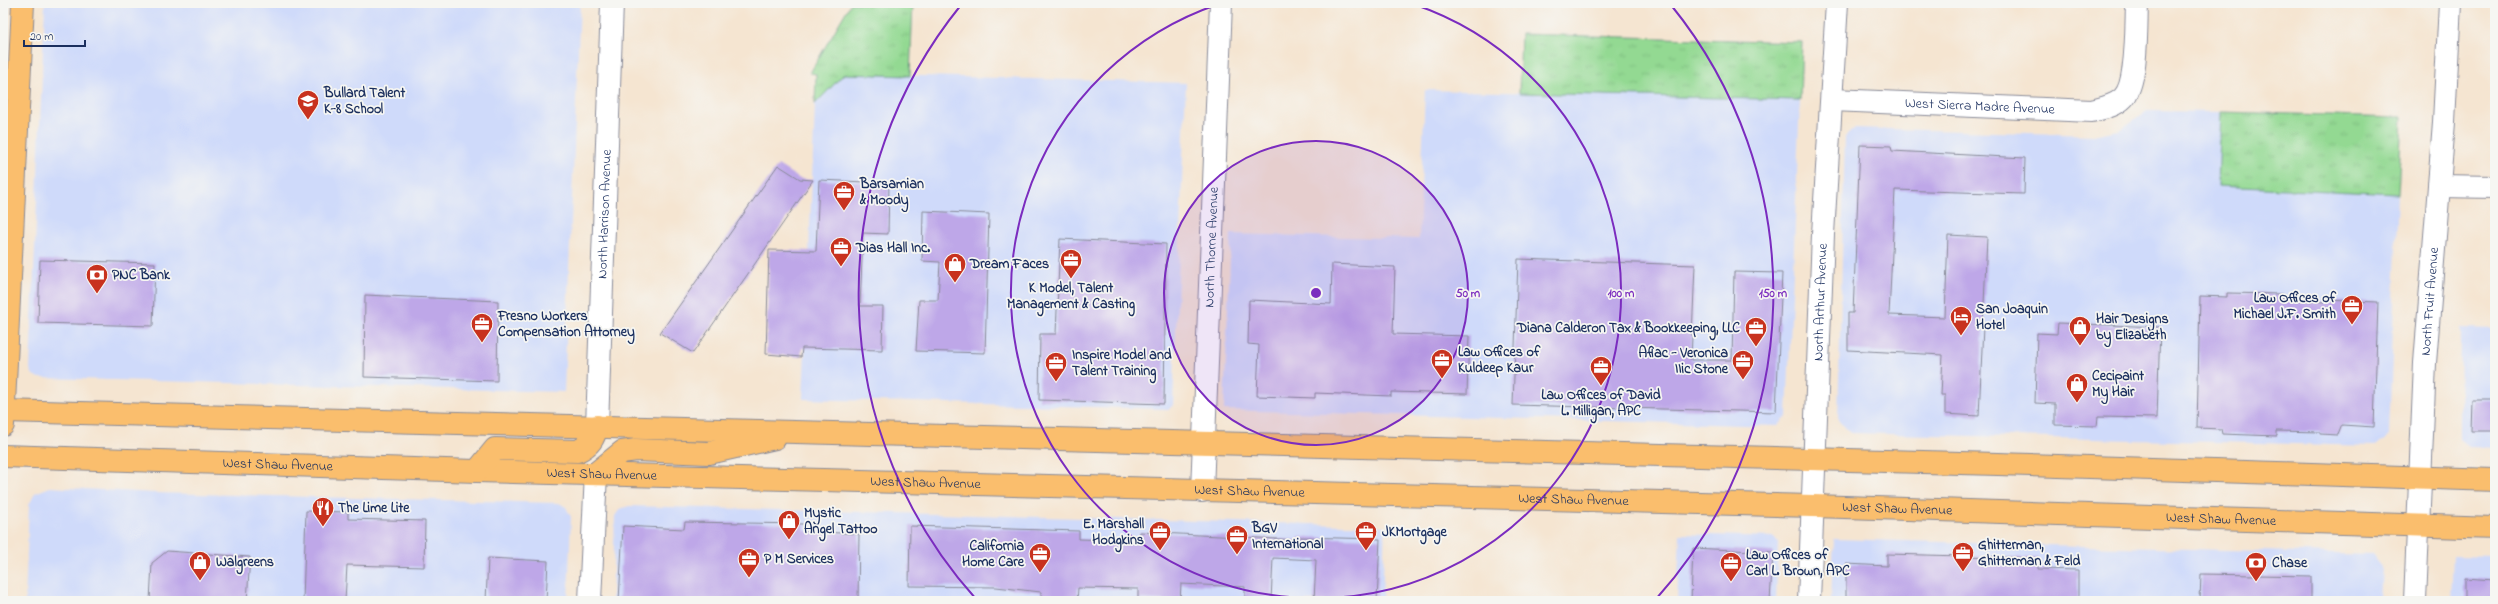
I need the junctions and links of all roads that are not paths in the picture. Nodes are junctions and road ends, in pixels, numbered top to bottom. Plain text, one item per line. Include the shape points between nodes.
1 (22, 3) edge
2 (612, 3) edge
3 (1221, 3) edge
4 (1837, 3) edge
5 (2137, 3) edge
6 (2450, 3) edge
7 (1832, 100) junction
8 (2439, 186) junction
9 (2495, 187) edge
10 (3, 411) edge
11 (3, 424) edge
12 (597, 426) junction
13 (799, 432) junction
14 (1204, 443) junction
15 (3, 456) edge
16 (1816, 460) junction
17 (477, 471) junction
18 (596, 473) junction
19 (2421, 478) junction
20 (2495, 480) edge
21 (1202, 491) junction
22 (1813, 506) junction
23 (2419, 526) junction
24 (2495, 528) edge
25 (590, 601) edge
26 (1809, 601) edge
27 (2415, 601) edge

1 - 10 main road
2 - 12 street, North Harrison Avenue
3 - 14 street, North Thorne Avenue
4 - 7 street, North Arthur Avenue
5 - 7 street, West Sierra Madre Avenue via 2134,66 2124,97 2109,107 2092,110
6 - 8 street, North Fruit Avenue
7 - 16 street, North Arthur Avenue via 1823,234
8 - 9 street
8 - 19 street, North Fruit Avenue via 2425,363
10 - 11 main road
10 - 12 main road
12 - 13 main road
12 - 17 main road via 594,438 578,451 495,449
13 - 14 main road
13 - 18 main road via 709,453 636,450 622,452
14 - 16 main road
14 - 21 street, North Thorne Avenue
15 - 17 main road, West Shaw Avenue
16 - 19 main road
16 - 22 street, North Arthur Avenue
17 - 18 main road, West Shaw Avenue
18 - 21 main road, West Shaw Avenue
18 - 25 street
19 - 20 main road
19 - 23 street, North Fruit Avenue
21 - 22 main road, West Shaw Avenue
22 - 23 main road, West Shaw Avenue
22 - 26 street, North Arthur Avenue
23 - 24 main road, West Shaw Avenue
23 - 27 street, North Fruit Avenue

